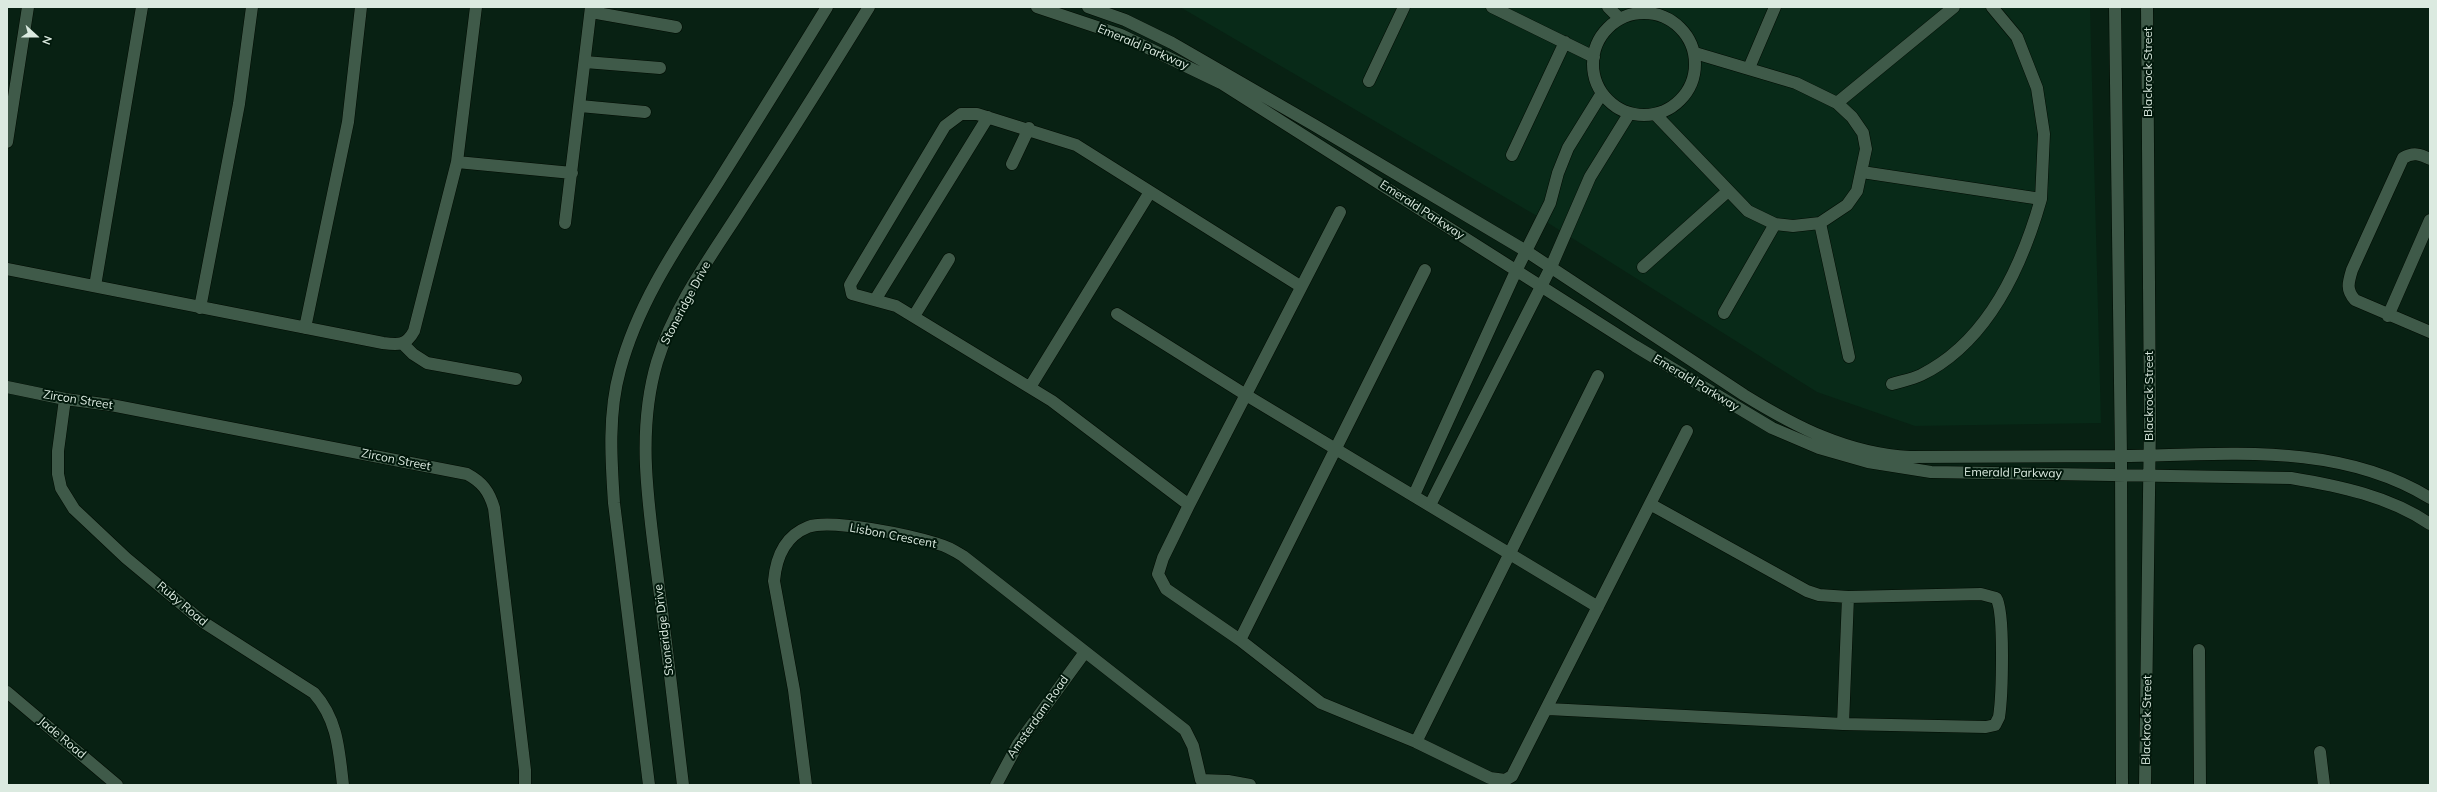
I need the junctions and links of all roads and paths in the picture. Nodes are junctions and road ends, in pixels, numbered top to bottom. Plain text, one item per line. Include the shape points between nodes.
1 (28, 7) edge
2 (142, 7) edge
3 (252, 7) edge
4 (362, 7) edge
5 (476, 7) edge
6 (827, 7) edge
7 (869, 7) edge
8 (1037, 7) edge
9 (1088, 7) edge
10 (1404, 7) edge
11 (1492, 7) edge
12 (1608, 7) edge
13 (1775, 7) edge
14 (1954, 7) edge
15 (1992, 7) edge
16 (2115, 7) edge
17 (2148, 8) edge
18 (591, 10) edge
19 (1620, 20) junction
20 (676, 27) dead end
21 (1566, 42) junction
22 (1694, 53) junction
23 (1594, 57) junction
24 (586, 62) junction
25 (660, 68) dead end
26 (1749, 68) junction
27 (1369, 81) dead end
28 (1602, 93) junction
29 (1837, 103) junction
30 (580, 106) junction
31 (645, 112) dead end
32 (1629, 114) junction
33 (1655, 114) junction
34 (988, 117) junction
35 (1029, 128) junction
36 (7, 142) edge
37 (1512, 155) dead end
38 (2430, 160) edge
39 (457, 162) junction
40 (1012, 164) dead end
41 (1862, 172) junction
42 (572, 173) junction
43 (1728, 191) junction
44 (1150, 192) junction
45 (2041, 199) junction
46 (1340, 212) dead end
47 (2430, 220) edge
48 (565, 223) dead end
49 (1820, 223) junction
50 (1775, 224) junction
51 (1526, 251) junction
52 (949, 259) dead end
53 (1551, 267) junction
54 (1644, 267) dead end
55 (7, 268) edge
56 (1425, 270) dead end
57 (1516, 271) junction
58 (96, 286) junction
59 (1300, 286) junction
60 (1541, 286) junction
61 (875, 300) junction
62 (200, 308) junction
63 (1724, 312) dead end
64 (1117, 314) dead end
65 (914, 316) junction
66 (2388, 316) junction
67 (305, 328) junction
68 (2430, 332) edge
69 (403, 344) junction
70 (1849, 357) dead end
71 (1598, 376) dead end
72 (516, 379) dead end
73 (1892, 384) dead end
74 (7, 387) edge
75 (1030, 387) junction
76 (1246, 395) junction
77 (65, 399) junction
78 (1687, 431) dead end
79 (1335, 448) junction
80 (2149, 455) junction
81 (2121, 456) junction
82 (2149, 475) junction
83 (2122, 476) junction
84 (1414, 495) junction
85 (2430, 498) edge
86 (1650, 504) junction
87 (1189, 505) junction
88 (1430, 505) junction
89 (2430, 524) edge
90 (1511, 553) junction
91 (1848, 597) junction
92 (1598, 607) junction
93 (1240, 640) junction
94 (2198, 650) dead end
95 (1085, 652) junction
96 (7, 692) edge
97 (1548, 709) junction
98 (1843, 724) junction
99 (1416, 742) junction
100 (2320, 752) dead end
101 (1198, 783) edge
102 (117, 785) edge
103 (343, 785) edge
104 (525, 785) edge
105 (649, 785) edge
106 (683, 785) edge
107 (806, 785) edge
108 (996, 785) edge
109 (1250, 785) edge
110 (2122, 785) edge
111 (2145, 785) edge
112 (2200, 785) edge
113 (2324, 785) edge

1 - 36 street
2 - 58 street
3 - 62 street via 239,104
4 - 67 street via 348,122
5 - 39 street
6 - 105 street via 657,280 630,338 619,372 613,413 611,455 614,502
7 - 106 street, Stoneridge Drive via 814,98 697,278 657,362 648,405 645,445 648,515
8 - 57 street, Emerald Parkway via 1121,35 1222,83
9 - 51 street, Emerald Parkway via 1125,20 1172,43
10 - 27 street
11 - 21 street
12 - 19 street
13 - 26 street
14 - 29 street
15 - 45 street via 2016,37 2037,88 2044,134
16 - 81 street, Blackrock Street
17 - 80 street, Blackrock Street
18 - 20 street
18 - 24 street
19 - 22 street via 1631,14 1663,16 1677,24 1688,37
19 - 23 street via 1604,32 1596,46
21 - 23 street
21 - 37 street
22 - 26 street
22 - 33 street via 1695,71 1690,88 1679,102 1664,112
23 - 28 street via 1595,78
24 - 25 street
24 - 30 street
26 - 29 street via 1796,83
28 - 32 street via 1614,106
28 - 51 street via 1568,148 1558,172 1550,203
29 - 41 street via 1852,117 1863,133 1866,149
30 - 31 street
30 - 42 street
32 - 33 street
32 - 53 street via 1590,177
33 - 43 street
34 - 35 street
34 - 61 street
34 - 61 street via 961,114 945,126 850,285 852,294 856,297
35 - 40 street
35 - 44 street via 1084,148
38 - 66 street via 2420,154 2410,154 2403,158 2348,284 2349,293 2355,300
39 - 42 street
39 - 69 street via 414,331
41 - 45 street
41 - 49 street via 1857,191 1847,205
42 - 48 street
43 - 50 street via 1748,211
43 - 54 street
44 - 59 street
44 - 75 street
45 - 73 street via 2014,275 1970,337 1943,362 1920,375
46 - 59 street
47 - 66 street
49 - 50 street via 1793,226
49 - 70 street
50 - 63 street
51 - 53 street, Emerald Parkway
51 - 57 street
52 - 65 street
53 - 60 street
53 - 81 street, Emerald Parkway via 1780,418 1829,440 1888,456
55 - 58 street
56 - 79 street
57 - 60 street, Emerald Parkway
57 - 84 street
58 - 62 street
59 - 76 street
60 - 83 street, Emerald Parkway via 1746,413 1790,437 1819,448 1868,462 1931,472
60 - 88 street
61 - 65 street via 889,302
62 - 67 street
64 - 76 street
65 - 75 street
66 - 68 street
67 - 69 street via 383,343
69 - 72 street via 413,354 431,364
71 - 90 street
74 - 77 street, Zircon Street
75 - 87 street
76 - 79 street
76 - 87 street
77 - 103 street, Ruby Road via 58,451 58,474 61,488 74,509 126,558 203,622 314,694 324,705 335,727
77 - 104 street, Zircon Street via 111,405 466,474 476,479 490,494 494,508
78 - 86 street
79 - 84 street
79 - 93 street
80 - 81 street, Emerald Parkway
80 - 82 street, Blackrock Street
80 - 85 street, Emerald Parkway via 2279,455 2327,460 2374,471
81 - 83 street, Blackrock Street
82 - 83 street, Emerald Parkway
82 - 89 street, Emerald Parkway via 2291,478 2333,485 2399,505
82 - 111 street, Blackrock Street
83 - 110 street, Blackrock Street
84 - 88 street
86 - 91 street via 1807,591 1819,595
86 - 92 street
87 - 93 street via 1159,567 1160,581 1166,588
88 - 90 street
90 - 92 street
90 - 99 street
91 - 98 street
91 - 98 street via 1981,594 1996,598 2000,604 2001,629 2000,708 1995,724 1986,727
92 - 97 street
93 - 99 street via 1321,703
94 - 112 street
95 - 101 street, Lisbon Crescent via 1185,730 1193,746
95 - 107 street, Lisbon Crescent via 950,548 925,540 870,530 821,524 808,527 797,533 779,554 774,581 794,690
95 - 108 street, Amsterdam Road via 1018,744
96 - 102 street, Jade Road
97 - 98 street
97 - 99 street via 1521,764 1512,776 1505,780 1490,778
100 - 113 street
101 - 109 street via 1228,781

